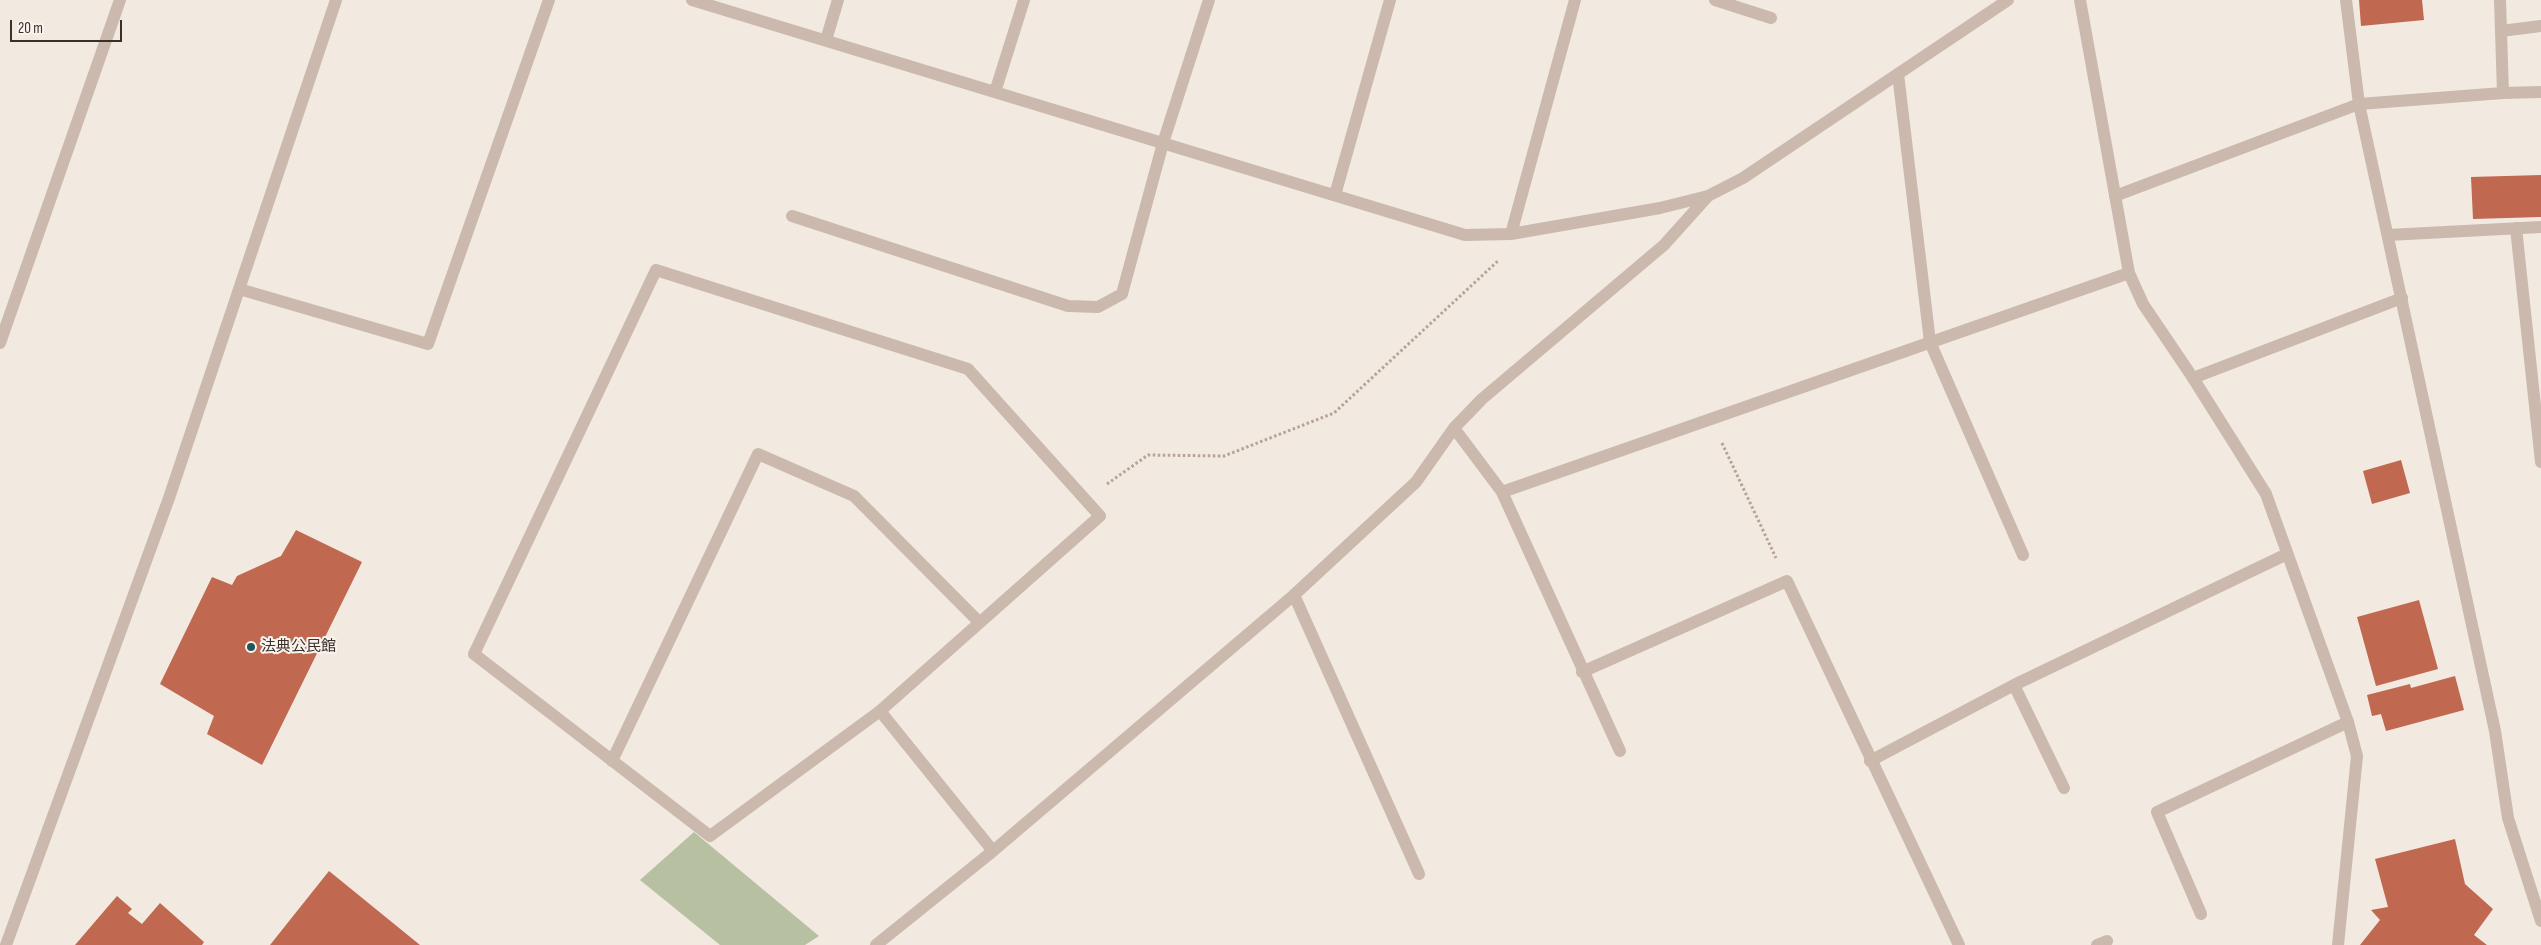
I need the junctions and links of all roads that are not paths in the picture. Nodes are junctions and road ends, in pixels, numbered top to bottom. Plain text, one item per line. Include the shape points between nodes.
1 (120, 0) edge
2 (336, 0) edge
3 (550, 0) edge
4 (692, 0) edge
5 (838, 0) edge
6 (1024, 0) edge
7 (1209, 0) edge
8 (1390, 0) edge
9 (1575, 0) edge
10 (1715, 0) edge
11 (2008, 0) edge
12 (2080, 0) edge
13 (2346, 0) edge
14 (2500, 0) edge
15 (1771, 18) dead end
16 (2541, 26) edge
17 (2501, 30) junction
18 (826, 40) junction
19 (1898, 74) junction
20 (995, 92) junction
21 (2541, 92) edge
22 (2503, 94) junction
23 (2359, 104) junction
24 (1163, 143) junction
25 (1335, 194) junction
26 (1708, 196) junction
27 (2115, 196) junction
28 (792, 216) dead end
29 (2541, 227) edge
30 (2516, 228) junction
31 (1510, 234) junction
32 (2388, 235) junction
33 (2129, 273) junction
34 (239, 289) junction
35 (2402, 298) junction
36 (1930, 342) junction
37 (0, 343) edge
38 (2193, 378) junction
39 (1454, 428) junction
40 (2541, 462) edge
41 (1502, 492) junction
42 (2287, 554) junction
43 (2023, 555) dead end
44 (1294, 595) junction
45 (978, 621) junction
46 (1582, 672) junction
47 (2014, 685) junction
48 (880, 711) junction
49 (2348, 722) junction
50 (1620, 751) dead end
51 (612, 761) junction
52 (1870, 761) junction
53 (2064, 788) dead end
54 (993, 851) junction
55 (1419, 874) dead end
56 (2201, 914) dead end
57 (2541, 920) edge
58 (6, 945) edge
59 (876, 945) edge
60 (1958, 945) edge
61 (2338, 945) edge

1 - 37 street
2 - 34 street
3 - 34 street via 428,344
4 - 18 street
5 - 18 street
6 - 20 street
7 - 24 street
8 - 25 street
9 - 31 street
10 - 15 street
11 - 19 street
12 - 27 street
13 - 23 street
14 - 17 street
16 - 17 street
17 - 22 street
18 - 20 street
19 - 26 street via 1743,178
19 - 36 street
20 - 24 street
21 - 22 street
22 - 23 street
23 - 27 street
23 - 32 street
24 - 25 street
24 - 28 street via 1122,294 1098,307 1068,306
25 - 31 street via 1466,235
26 - 31 street via 1660,208
26 - 39 street via 1664,245 1482,399
27 - 33 street
29 - 30 street
30 - 32 street
30 - 40 street
32 - 35 street
33 - 36 street
33 - 38 street via 2143,304
34 - 58 street via 168,498
35 - 38 street
35 - 57 street via 2495,731 2508,818
36 - 41 street
36 - 43 street
38 - 42 street via 2266,494
39 - 41 street
39 - 44 street via 1416,482
41 - 46 street
42 - 47 street
42 - 49 street
44 - 54 street
44 - 55 street
45 - 48 street
45 - 51 street via 854,496 758,454
45 - 51 street via 1100,516 968,369 656,270 474,654
46 - 50 street
46 - 52 street via 1787,581
47 - 52 street
47 - 53 street
48 - 51 street via 710,836
48 - 54 street
49 - 56 street via 2157,812
49 - 61 street via 2357,756
52 - 60 street
54 - 59 street

